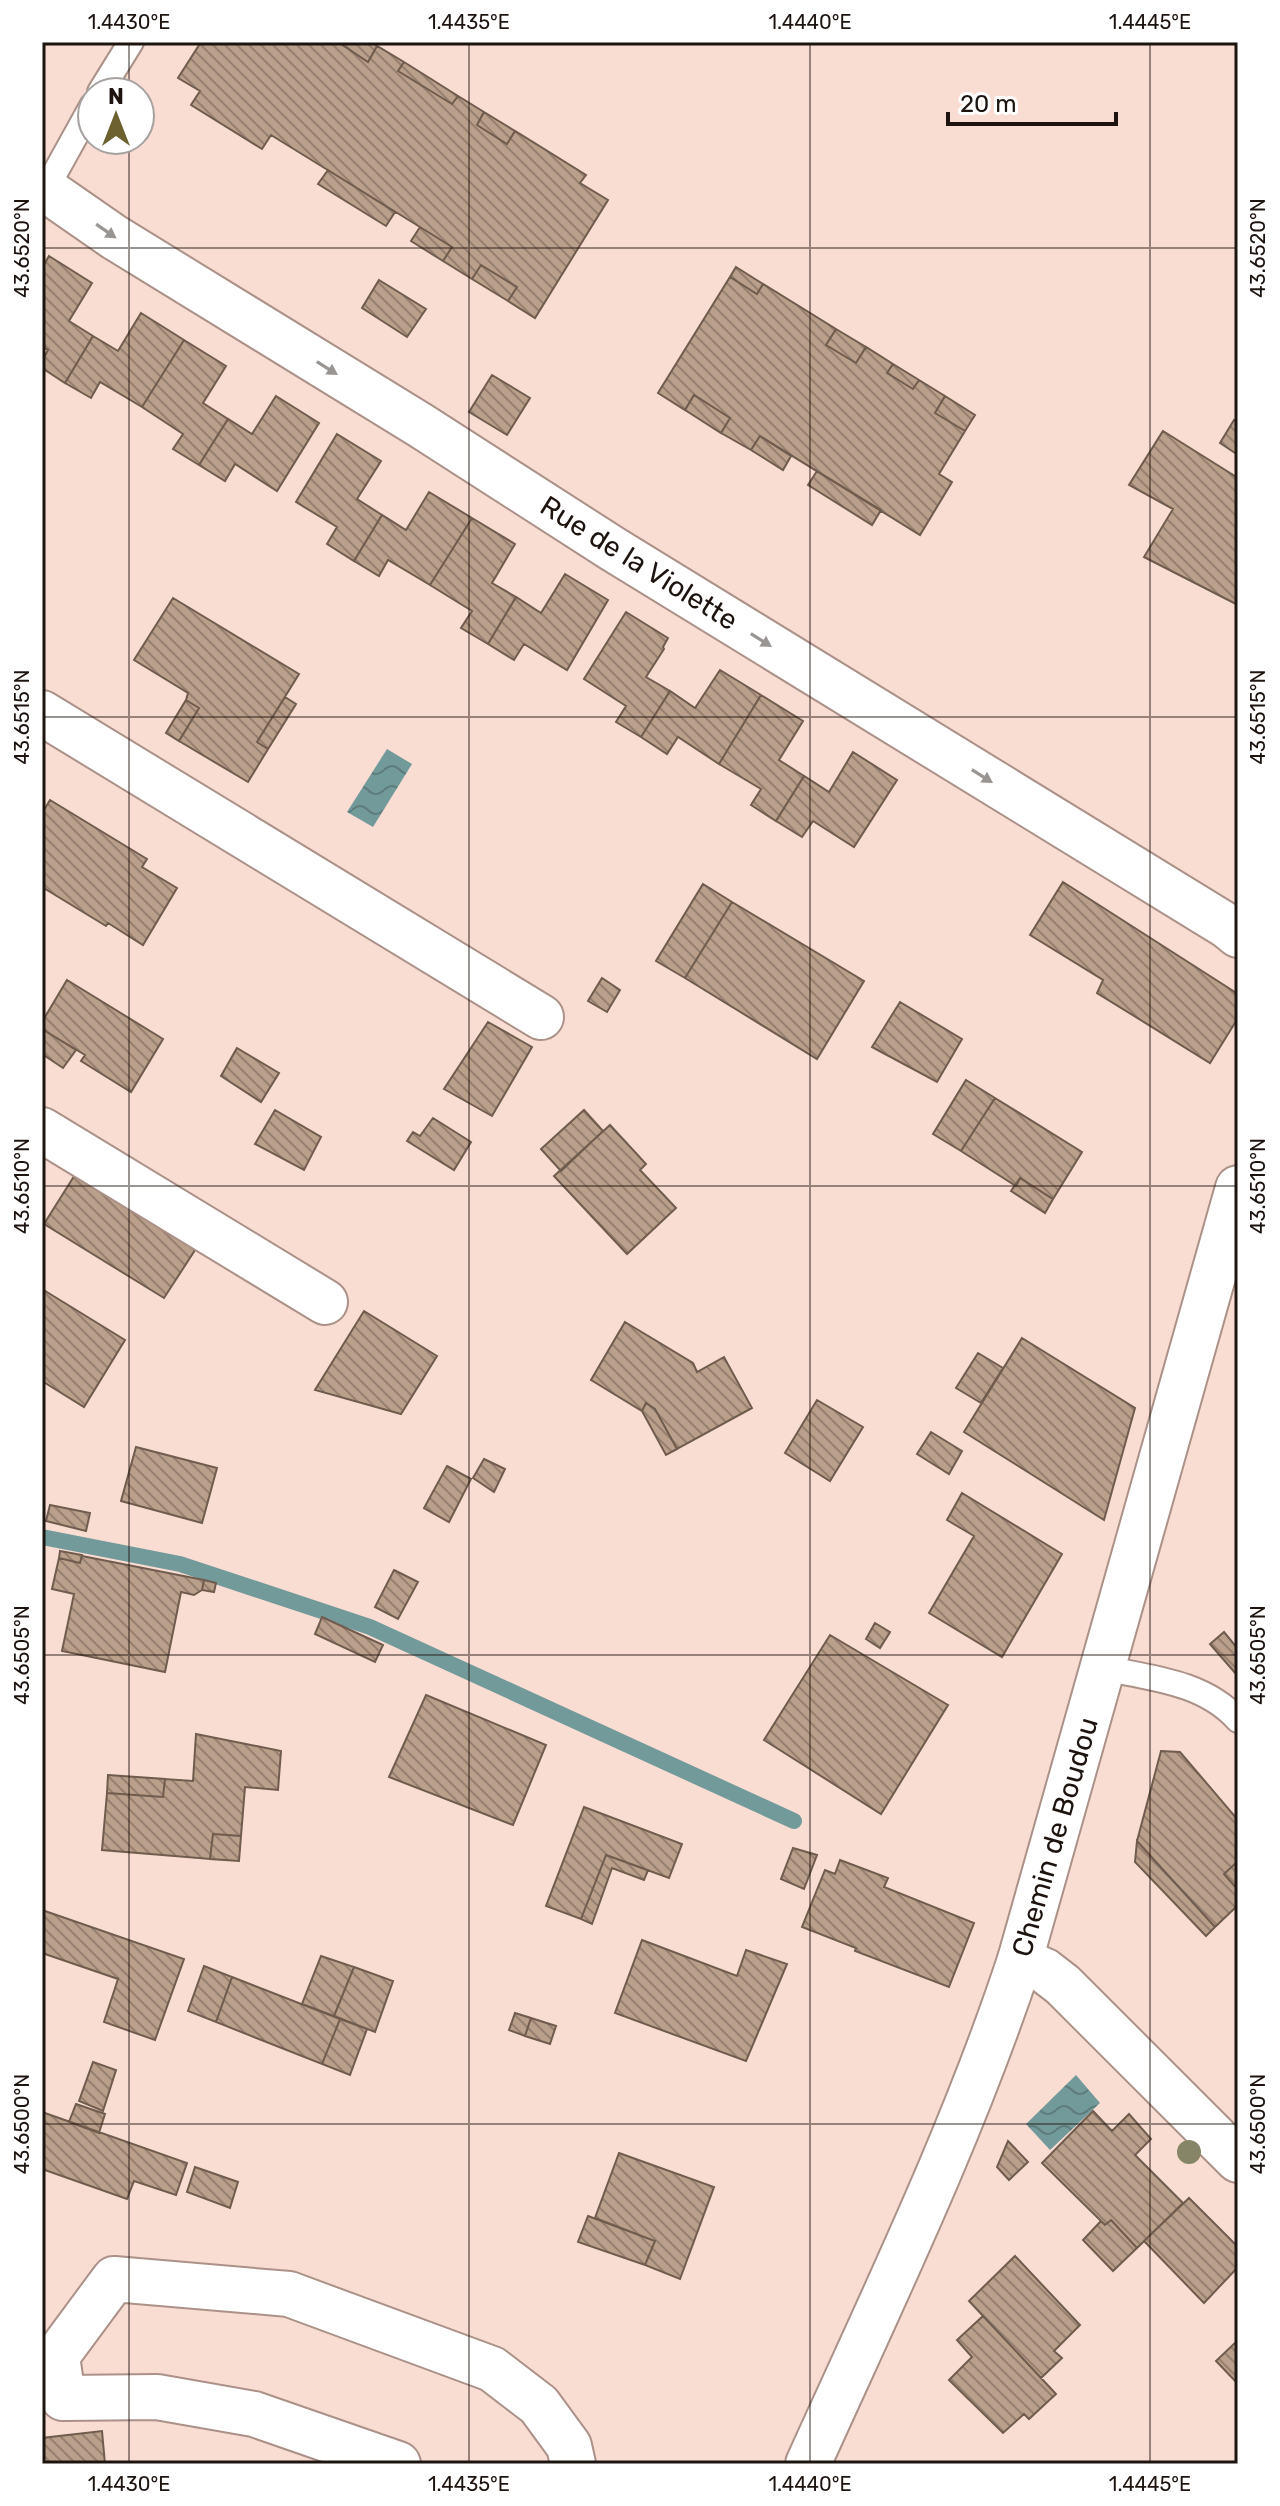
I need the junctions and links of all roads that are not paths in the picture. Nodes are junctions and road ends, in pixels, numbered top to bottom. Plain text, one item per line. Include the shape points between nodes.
1 (131, 42) edge
2 (110, 76) edge
3 (76, 133) edge
4 (44, 188) edge
5 (42, 713) edge
6 (1238, 935) edge
7 (541, 1017) dead end
8 (42, 1130) edge
9 (1238, 1188) edge
10 (325, 1302) dead end
11 (1103, 1668) junction
12 (1238, 1720) edge
13 (1020, 1960) junction
14 (1238, 2160) edge
15 (398, 2464) edge
16 (573, 2464) edge
17 (808, 2464) edge

1 - 2 lane
3 - 4 lane
4 -> 6 street, Rue de la Violette via 114,237
5 - 7 street
8 - 10 street
9 - 11 street, Chemin de Boudou
11 - 12 lane via 1191,1687 1227,1707
11 - 13 street, Chemin de Boudou
13 - 14 street via 1063,1985
13 - 17 street, Chemin de Boudou via 970,2097
15 - 16 street via 254,2414 157,2397 63,2398 57,2356 114,2279 289,2294 492,2369 539,2405 569,2446

